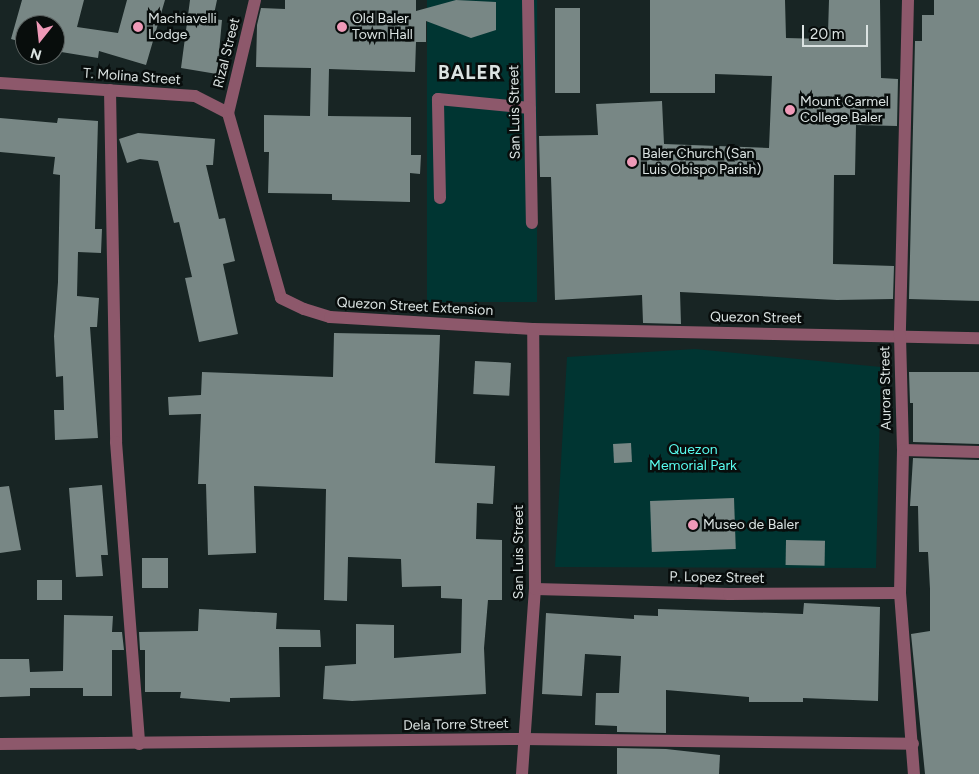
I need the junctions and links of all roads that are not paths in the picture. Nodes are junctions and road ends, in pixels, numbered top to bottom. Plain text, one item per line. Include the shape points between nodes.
1 (255, 0) edge
2 (528, 0) edge
3 (908, 0) edge
4 (0, 83) edge
5 (110, 90) junction
6 (530, 108) junction
7 (228, 112) junction
8 (440, 198) dead end
9 (532, 223) dead end
10 (533, 329) junction
11 (900, 336) junction
12 (979, 338) edge
13 (903, 450) junction
14 (979, 452) edge
15 (535, 589) junction
16 (900, 593) junction
17 (522, 739) junction
18 (0, 744) edge
19 (139, 744) junction
20 (913, 744) junction
21 (522, 774) edge
22 (914, 774) edge

1 - 7 street, Rizal Street
2 - 6 street, San Luis Street
3 - 11 street, Aurora Street
4 - 5 street, T. Molina Street
5 - 7 street, T. Molina Street via 196,96
5 - 19 street via 116,442
6 - 8 street via 438,99
6 - 9 street, San Luis Street
7 - 10 street, Quezon Street Extension via 281,298 330,317
10 - 11 street, Quezon Street
10 - 15 street, San Luis Street
11 - 12 street, Quezon Street
11 - 13 street, Aurora Street
13 - 14 street
13 - 16 street, Aurora Street
15 - 16 street, P. Lopez Street via 729,594
15 - 17 street, San Luis Street
16 - 20 street, Aurora Street
17 - 19 street, Dela Torre Street
17 - 20 street, Dela Torre Street
17 - 21 street, San Luis Street
18 - 19 street, Dela Torre Street
20 - 22 street, Aurora Street

